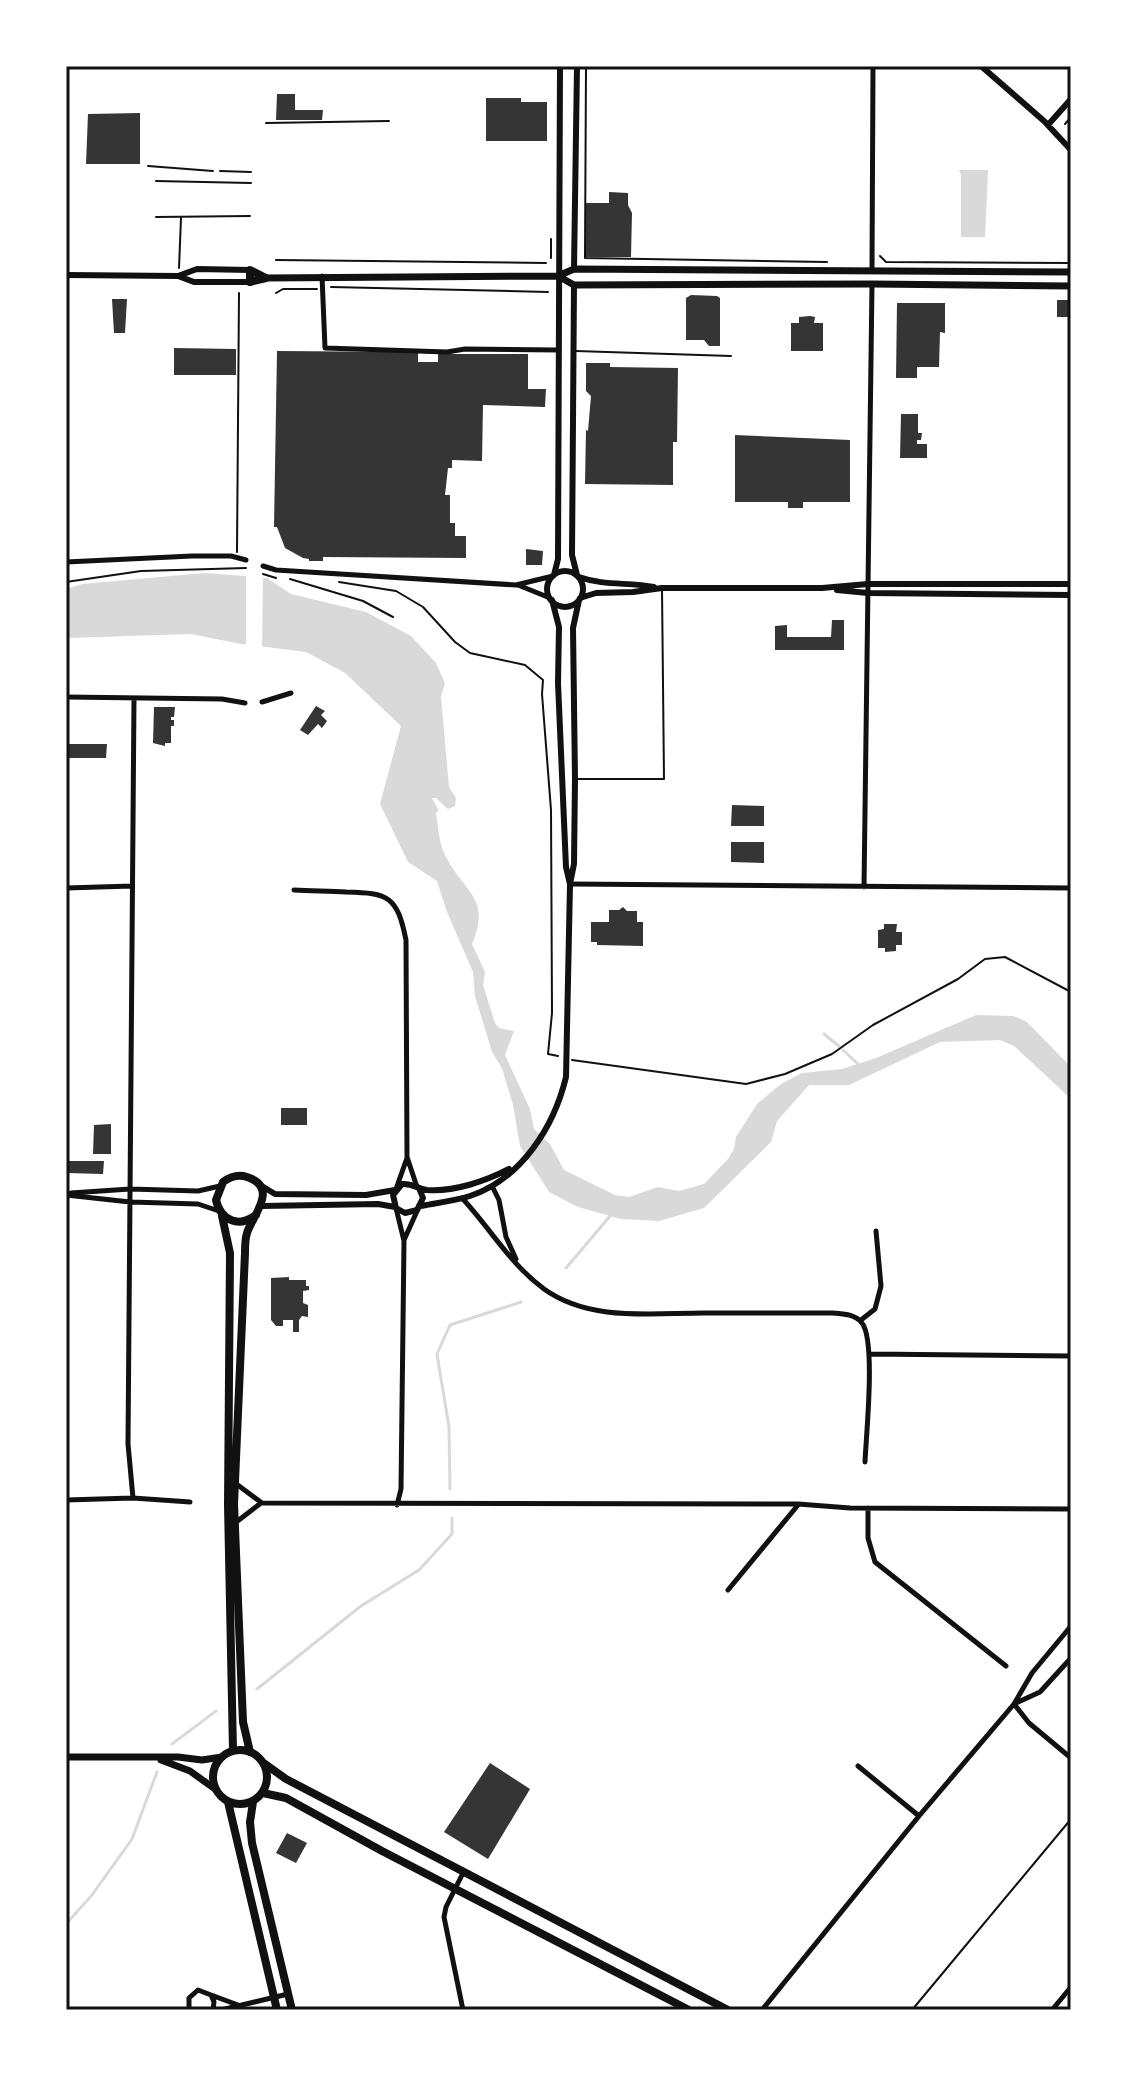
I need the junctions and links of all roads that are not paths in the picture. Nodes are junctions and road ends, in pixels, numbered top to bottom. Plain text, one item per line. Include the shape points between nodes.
1 (560, 66) edge
2 (577, 66) edge
3 (873, 66) edge
4 (981, 66) edge
5 (1071, 99) edge
6 (389, 121) dead end
7 (266, 123) dead end
8 (1048, 125) junction
9 (1071, 150) edge
10 (148, 166) dead end
11 (213, 171) road end
12 (574, 269) junction
13 (250, 270) junction
14 (872, 271) junction
15 (1071, 272) edge
16 (66, 275) edge
17 (178, 276) junction
18 (322, 276) junction
19 (558, 276) junction
20 (266, 278) junction
21 (250, 282) junction
22 (872, 284) junction
23 (574, 285) junction
24 (1071, 286) edge
25 (559, 350) junction
26 (573, 351) junction
27 (731, 356) dead end
28 (246, 560) dead end
29 (66, 562) edge
30 (263, 566) dead end
31 (553, 576) junction
32 (578, 576) junction
33 (868, 584) junction
34 (1071, 584) edge
35 (516, 585) junction
36 (662, 588) junction
37 (822, 588) junction
38 (868, 593) junction
39 (1071, 595) edge
40 (551, 599) junction
41 (579, 599) junction
42 (291, 693) dead end
43 (66, 697) edge
44 (134, 698) junction
45 (262, 702) dead end
46 (245, 703) dead end
47 (561, 722) junction
48 (575, 746) junction
49 (575, 779) junction
50 (564, 804) junction
51 (570, 884) junction
52 (132, 886) junction
53 (864, 887) junction
54 (66, 888) edge
55 (1071, 888) edge
56 (294, 890) dead end
57 (407, 1157) junction
58 (516, 1165) junction
59 (257, 1183) junction
60 (468, 1184) junction
61 (220, 1186) junction
62 (492, 1186) junction
63 (418, 1187) junction
64 (130, 1189) junction
65 (396, 1189) junction
66 (66, 1194) edge
67 (462, 1198) junction
68 (130, 1202) junction
69 (262, 1206) junction
70 (396, 1207) junction
71 (420, 1207) junction
72 (221, 1214) junction
73 (256, 1215) junction
74 (876, 1231) dead end
75 (404, 1241) junction
76 (520, 1267) junction
77 (861, 1320) junction
78 (869, 1354) junction
79 (1071, 1356) edge
80 (865, 1462) dead end
81 (235, 1483) junction
82 (133, 1498) junction
83 (66, 1500) edge
84 (190, 1502) dead end
85 (262, 1503) junction
86 (798, 1504) junction
87 (397, 1505) junction
88 (868, 1508) junction
89 (1071, 1509) edge
90 (235, 1523) junction
91 (728, 1590) dead end
92 (1071, 1626) edge
93 (1071, 1658) edge
94 (1006, 1666) dead end
95 (1014, 1704) junction
96 (233, 1751) junction
97 (250, 1752) junction
98 (66, 1757) edge
99 (154, 1757) junction
100 (222, 1757) junction
101 (1071, 1758) edge
102 (265, 1764) junction
103 (858, 1766) dead end
104 (215, 1789) junction
105 (263, 1793) junction
106 (228, 1802) junction
107 (253, 1802) junction
108 (919, 1816) junction
109 (1071, 1819) edge
110 (463, 1873) junction
111 (455, 1888) junction
112 (505, 1893) junction
113 (496, 1910) junction
114 (1071, 1987) edge
115 (289, 1994) junction
116 (211, 1995) junction
117 (275, 1999) junction
118 (239, 2005) junction
119 (187, 2009) edge
120 (213, 2010) edge
121 (221, 2010) edge
122 (277, 2010) edge
123 (292, 2010) edge
124 (463, 2010) edge
125 (689, 2010) edge
126 (728, 2010) edge
127 (762, 2010) edge
128 (912, 2010) edge
129 (1052, 2010) edge

1 - 19 street
2 - 12 street
3 - 14 street
4 - 8 street
5 - 8 street
6 - 7 lane
8 - 9 street
10 - 11 lane
12 - 14 main road
12 - 19 main road
12 - 23 main road
13 - 17 street via 197,269
13 - 20 main road
13 - 21 main road
14 - 15 main road
14 - 22 main road
16 - 17 street
17 - 21 street via 194,282
18 - 19 main road
18 - 20 main road
18 - 25 street via 325,348
19 - 23 main road
19 - 25 street
20 - 21 main road
22 - 23 main road
22 - 24 main road
22 - 33 street
23 - 26 street
25 - 31 street via 558,553
26 - 27 lane
26 - 32 street via 572,555
28 - 29 street via 151,557
30 - 35 street
31 - 32 street via 564,571
31 - 35 street
31 - 40 street via 548,587
32 - 36 street via 595,583
32 - 41 street via 583,589
33 - 34 street
33 - 37 street
33 - 38 street
35 - 40 street
36 - 37 street
36 - 41 street
36 - 49 lane via 664,779
37 - 38 street
38 - 39 street
38 - 53 street
40 - 41 street via 567,606
40 - 47 street via 559,622
41 - 48 street via 573,628
42 - 45 street
43 - 44 street
44 - 46 street
44 - 52 street
47 - 48 street
47 - 50 street
48 - 49 street
49 - 50 street
49 - 51 street
50 - 51 street
51 - 53 street
51 - 58 street via 566,1077 544,1134
52 - 54 street
52 - 64 street
53 - 55 street
56 - 57 street via 378,893 396,906 402,920
57 - 63 street
57 - 65 street
58 - 60 street
58 - 62 street
59 - 61 main road via 237,1175
59 - 65 street via 275,1194 366,1195
59 - 69 main road
60 - 62 street
60 - 63 street via 439,1190
61 - 64 street via 199,1191
61 - 72 main road via 216,1200
62 - 67 street
62 - 76 street
63 - 65 street via 405,1183
63 - 71 street
64 - 66 street
64 - 68 street
65 - 70 street
66 - 68 street
67 - 71 street
67 - 76 street
68 - 72 street via 198,1204
68 - 82 street via 128,1444
69 - 70 street
69 - 73 main road
70 - 71 street via 407,1213
70 - 75 street
71 - 75 street
72 - 73 main road via 234,1222
72 - 96 main road via 230,1253
73 - 81 main road via 245,1253
74 - 77 street via 879,1300
75 - 87 street
76 - 77 street via 550,1293 599,1311 833,1313
77 - 78 street
78 - 79 street
78 - 80 street
81 - 85 street
81 - 90 main road
82 - 83 street
82 - 84 street
85 - 87 street
85 - 90 street
86 - 87 street
86 - 88 street
86 - 91 street
88 - 89 street
88 - 94 street via 875,1562
90 - 97 main road via 243,1722
92 - 95 street
93 - 95 street via 1045,1688
95 - 101 street
95 - 108 street
96 - 97 main road
96 - 100 main road
97 - 102 main road
98 - 99 main road
99 - 100 main road
99 - 104 main road via 190,1771
100 - 104 main road via 213,1772
102 - 105 main road
102 - 110 main road
103 - 108 street
104 - 106 main road
105 - 107 main road
105 - 111 main road via 286,1798
106 - 107 main road
106 - 117 main road
107 - 115 main road via 252,1843
108 - 127 street
109 - 128 lane
110 - 111 street
110 - 112 main road
111 - 113 main road
111 - 124 street via 444,1922
112 - 113 main road
112 - 126 main road
113 - 125 main road
114 - 129 street
115 - 117 street
115 - 123 main road
116 - 118 street
116 - 119 street via 195,1991
116 - 120 street
117 - 118 street
117 - 122 main road
118 - 121 street

